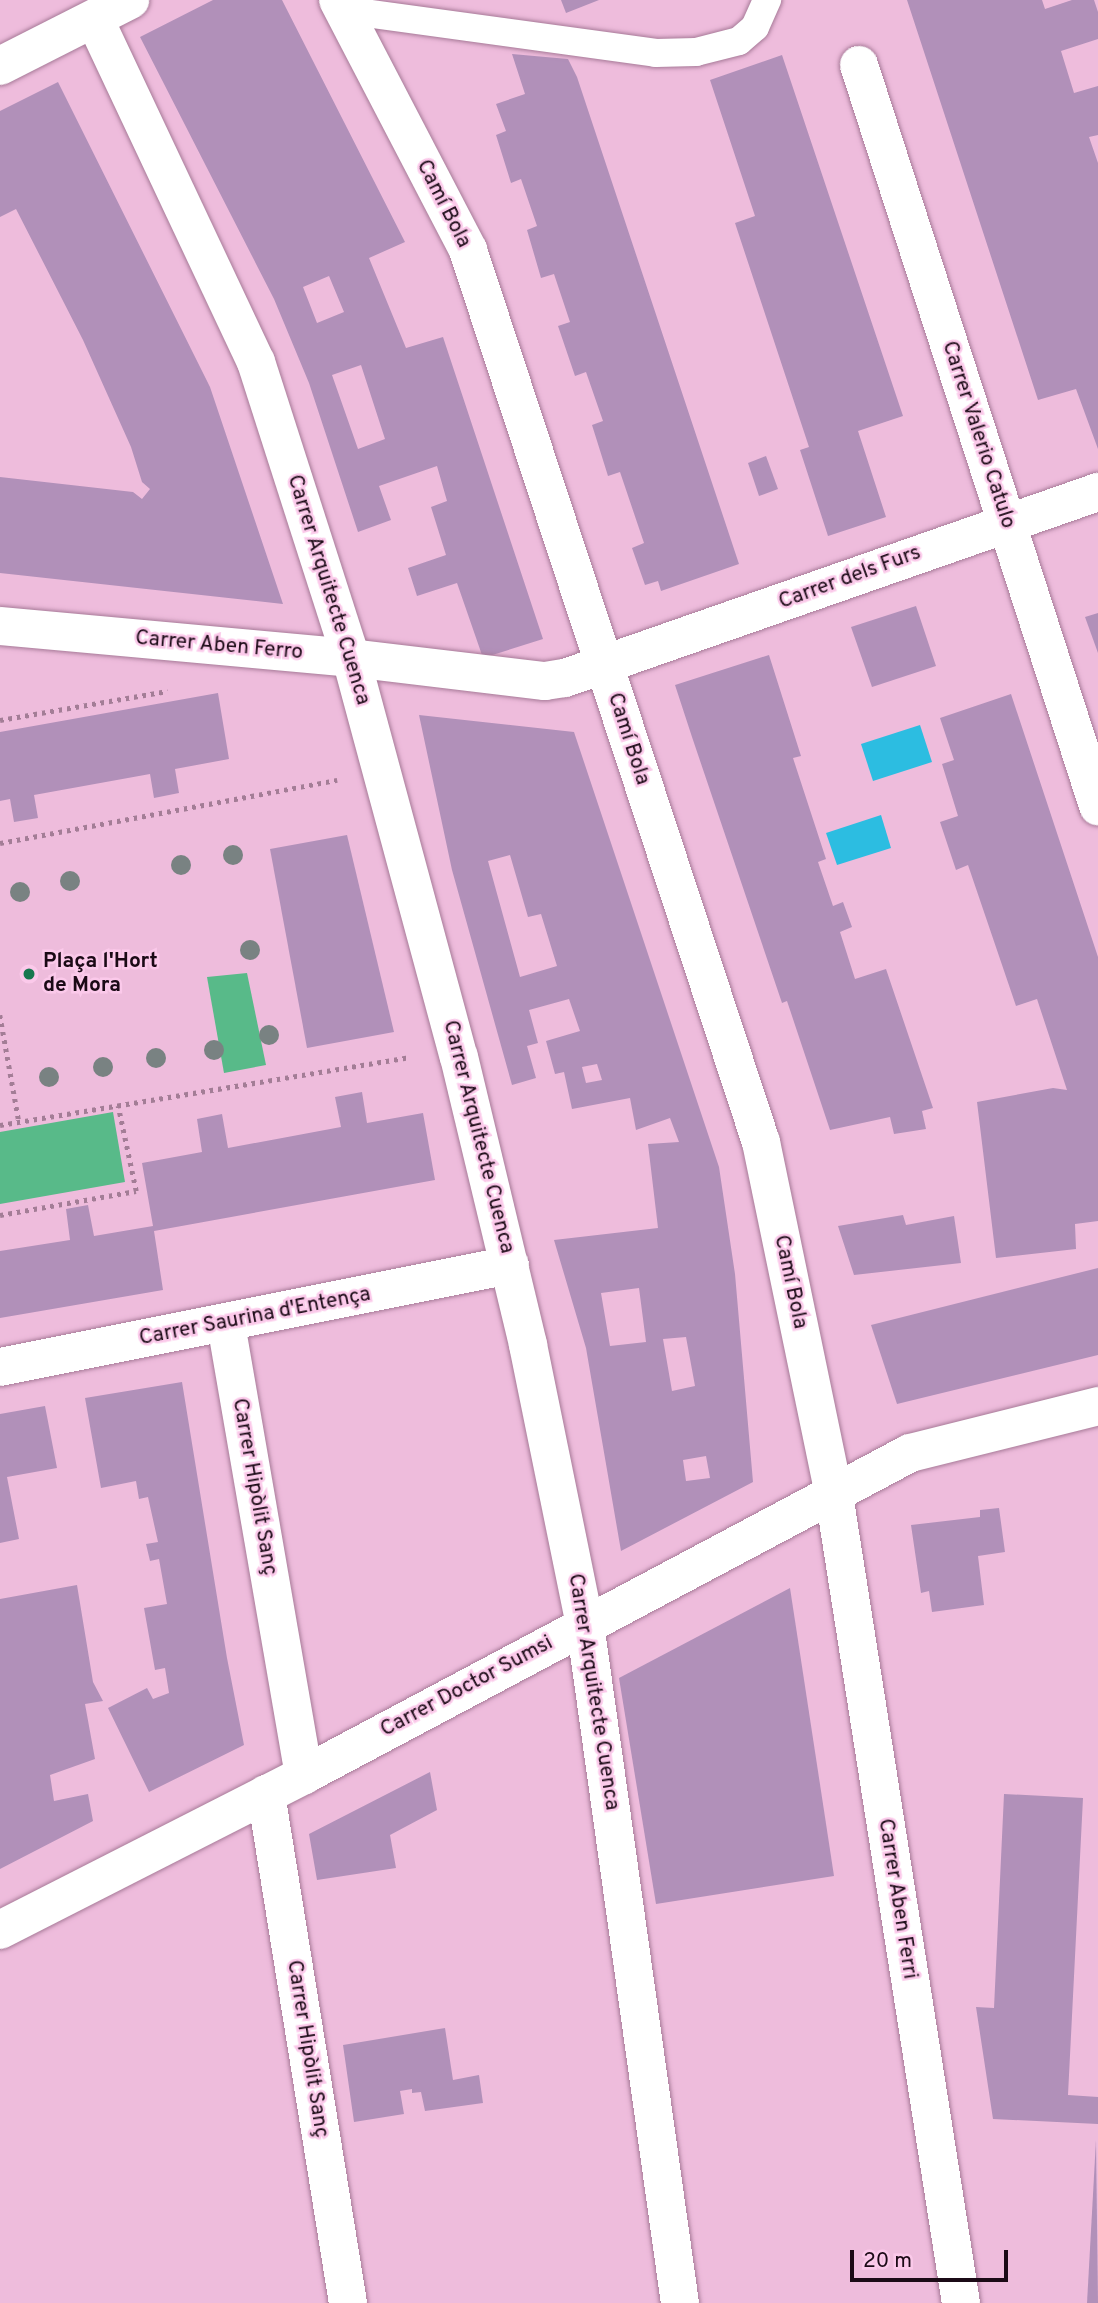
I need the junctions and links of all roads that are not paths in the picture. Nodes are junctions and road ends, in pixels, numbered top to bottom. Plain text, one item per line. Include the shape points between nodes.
1 (130, 0) edge
2 (767, 0) edge
3 (340, 5) edge
4 (95, 20) junction
5 (859, 65) dead end
6 (0, 66) edge
7 (1098, 492) edge
8 (1006, 523) junction
9 (0, 626) edge
10 (351, 658) junction
11 (603, 665) junction
12 (1098, 806) edge
13 (510, 1265) junction
14 (226, 1324) junction
15 (0, 1367) edge
16 (1098, 1406) edge
17 (834, 1495) junction
18 (584, 1624) junction
19 (304, 1774) junction
20 (266, 1794) junction
21 (0, 1930) edge
22 (348, 2303) edge
23 (680, 2303) edge
24 (961, 2303) edge

1 - 4 street
2 - 3 lane, Camí Bola via 755,27 739,41 696,52 656,53
3 - 11 street, Camí Bola via 468,250
4 - 6 street
4 - 10 street, Carrer Arquitecte Cuenca via 256,362
5 - 8 street, Carrer Valerio Catulo
7 - 8 street, Carrer dels Furs
8 - 11 street, Carrer dels Furs
8 - 12 street, Carrer Valerio Catulo
9 - 10 street, Carrer Aben Ferro
10 - 11 street, Carrer Aben Ferro via 545,681
10 - 13 street, Carrer Arquitecte Cuenca
11 - 17 street, Camí Bola via 761,1142
13 - 14 street, Carrer Saurina d'Entença
13 - 18 street, Carrer Arquitecte Cuenca via 565,1514
14 - 15 street, Carrer Saurina d'Entença
14 - 19 street, Carrer Hipòlit Sanç
16 - 17 street, Carrer Doctor Sumsi via 910,1453
17 - 18 street, Carrer Doctor Sumsi
17 - 24 street, Carrer Aben Ferri
18 - 19 street, Carrer Doctor Sumsi
18 - 23 street, Carrer Arquitecte Cuenca
19 - 20 street, Carrer Doctor Sumsi
20 - 21 street, Carrer Doctor Sumsi
20 - 22 street, Carrer Hipòlit Sanç

